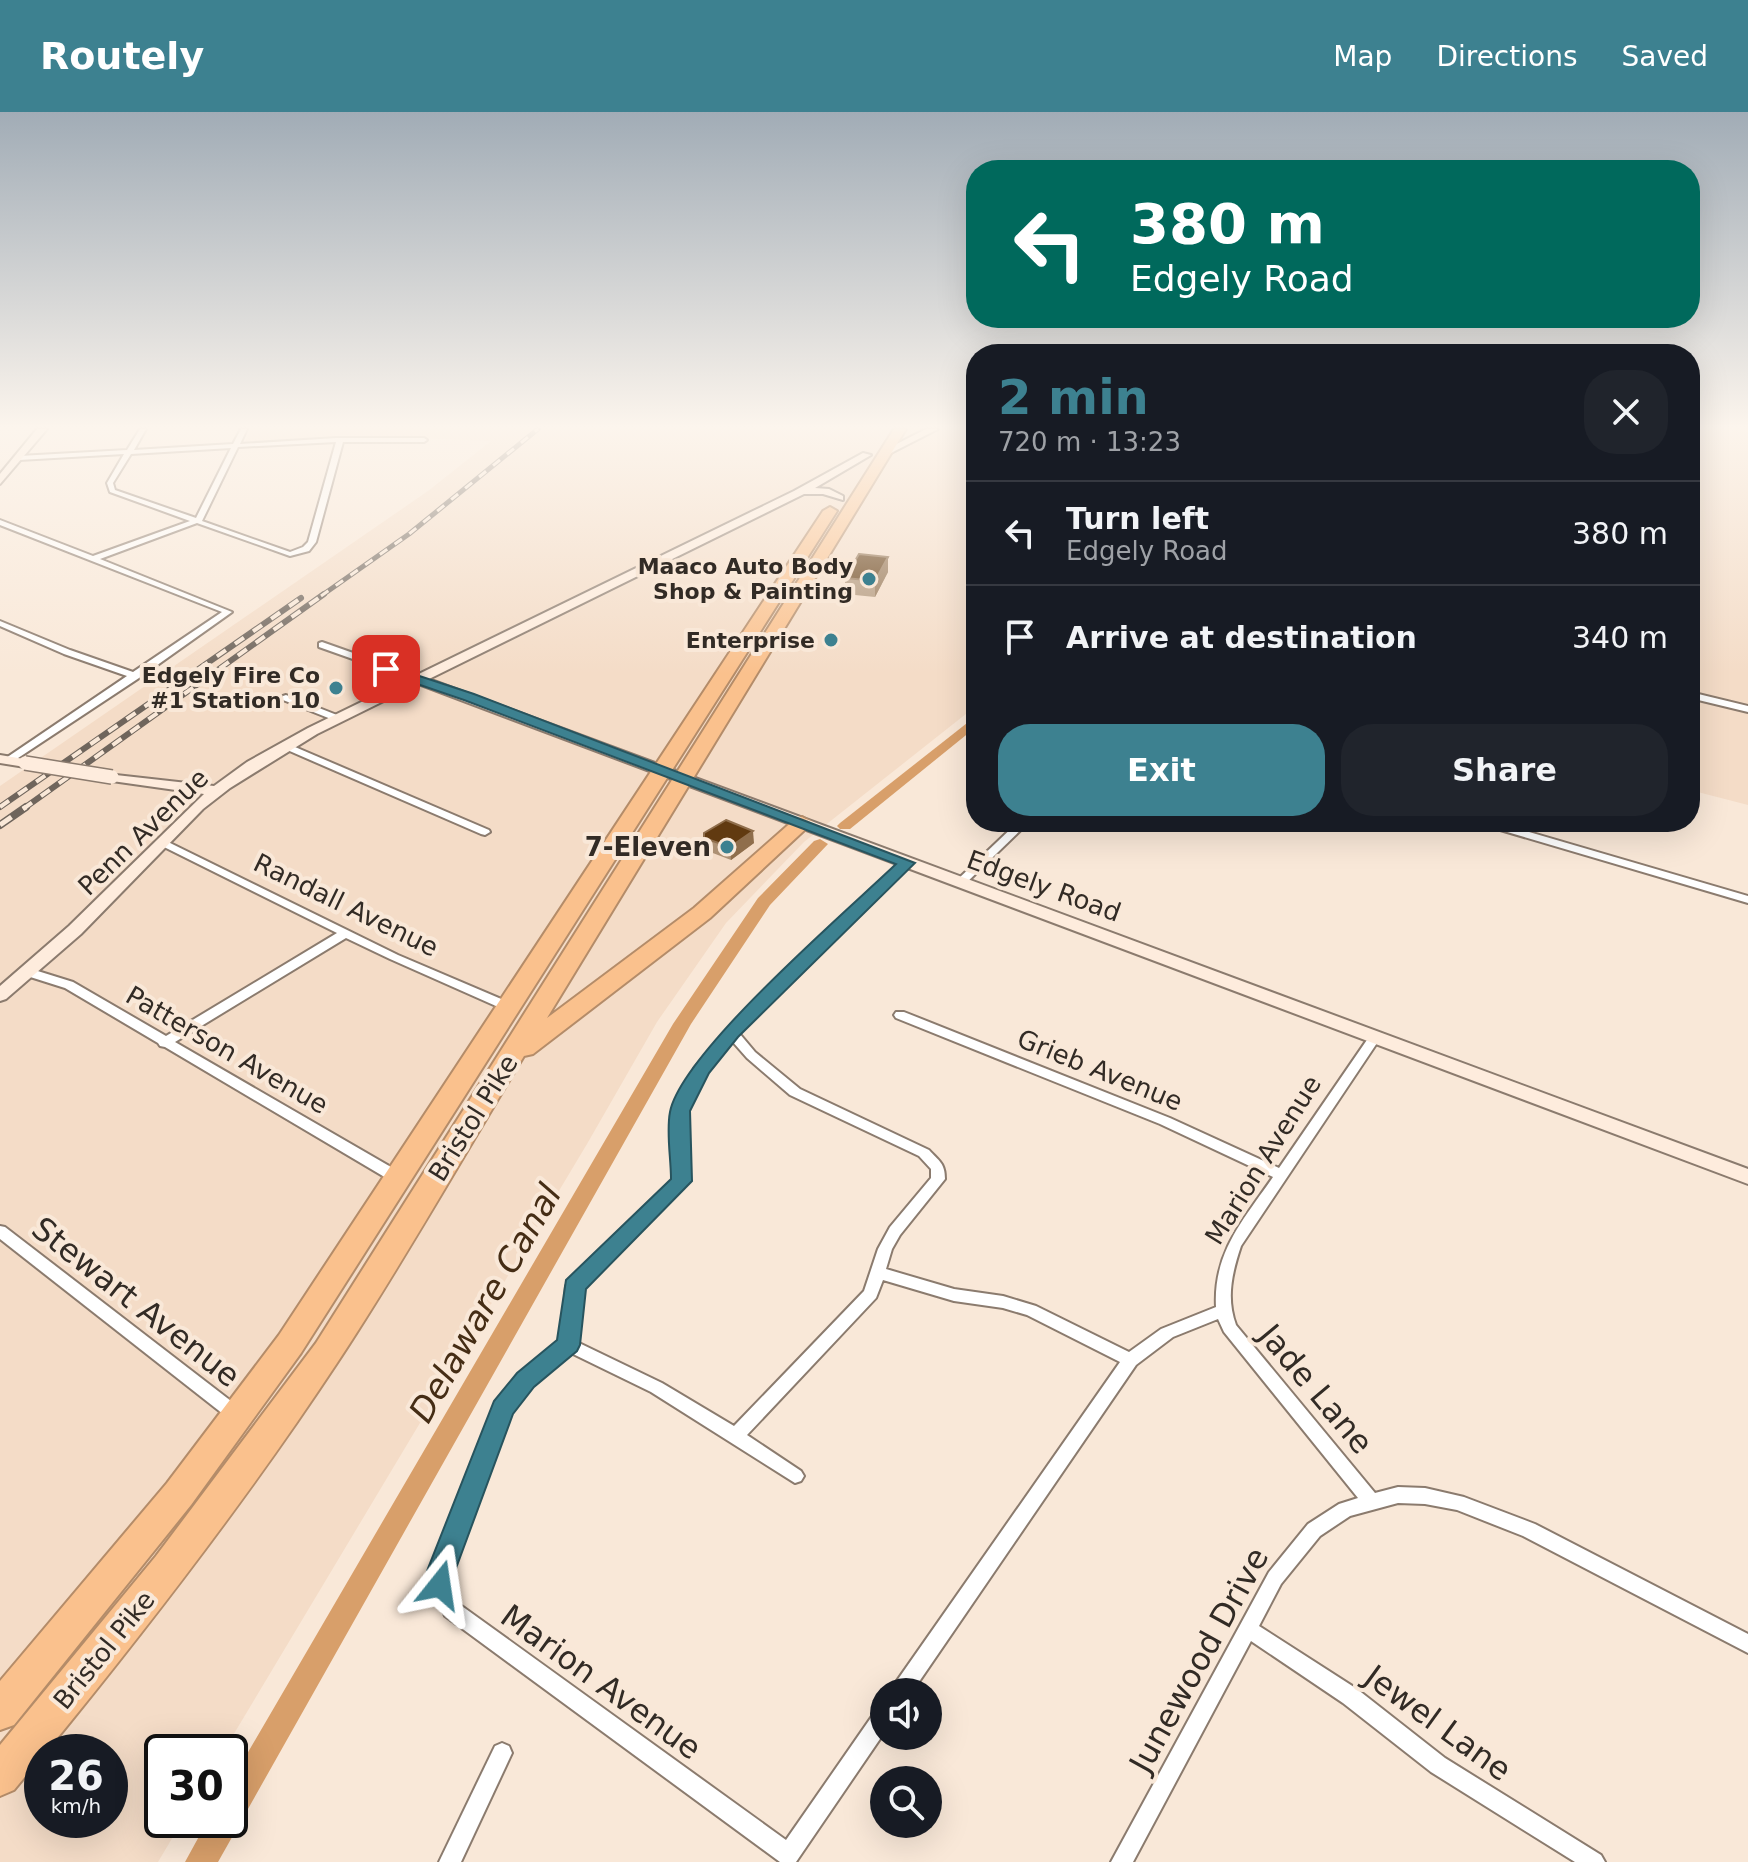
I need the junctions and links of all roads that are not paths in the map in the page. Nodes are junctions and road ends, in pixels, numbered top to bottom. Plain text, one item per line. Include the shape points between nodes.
1 (171, 511) edge
2 (204, 511) edge
3 (322, 511) edge
4 (762, 511) edge
5 (831, 511) edge
6 (847, 511) edge
7 (199, 520) junction
8 (0, 522) edge
9 (93, 559) junction
10 (0, 623) edge
11 (322, 645) dead end
12 (136, 676) junction
13 (418, 679) junction
14 (1700, 697) edge
15 (286, 698) dead end
16 (1748, 709) edge
17 (339, 719) junction
18 (288, 747) junction
19 (11, 761) edge
20 (673, 774) junction
21 (216, 791) junction
22 (802, 823) junction
23 (485, 832) dead end
24 (1014, 832) edge
25 (1518, 832) edge
26 (164, 843) junction
27 (906, 863) junction
28 (960, 883) junction
29 (1748, 900) edge
30 (346, 933) junction
31 (28, 972) junction
32 (0, 995) edge
33 (509, 1007) junction
34 (900, 1015) dead end
35 (732, 1033) junction
36 (1375, 1037) junction
37 (164, 1043) junction
38 (508, 1063) junction
39 (1280, 1174) junction
40 (1748, 1177) edge
41 (399, 1178) junction
42 (0, 1231) edge
43 (879, 1273) junction
44 (1222, 1311) junction
45 (569, 1345) junction
46 (1130, 1360) junction
47 (238, 1416) junction
48 (736, 1435) junction
49 (795, 1476) dead end
50 (1371, 1501) junction
51 (1248, 1629) junction
52 (1748, 1644) edge
53 (911, 1678) edge
54 (3, 1700) edge
55 (870, 1736) edge
56 (502, 1753) dead end
57 (0, 1776) edge
58 (450, 1862) edge
59 (1122, 1862) edge
60 (1594, 1862) edge

1 - 7 street
2 - 7 street
3 - 7 street via 308,547 295,553
4 - 13 street, Penn Avenue
5 - 20 highway, Bristol Pike
6 - 20 highway, Bristol Pike
7 - 9 street
8 - 9 street
9 - 12 street via 228,612
10 - 12 street
11 - 13 street, Edgely Road
12 - 19 street
13 - 17 street, Penn Avenue
13 - 20 street, Edgely Road
14 - 16 street
15 - 17 street
17 - 18 street, Penn Avenue
18 - 21 street, Penn Avenue
18 - 23 street
19 - 21 street, bridge
20 - 22 street, Edgely Road
20 - 33 highway, Bristol Pike
20 - 38 highway, Bristol Pike
21 - 26 street, Penn Avenue
22 - 27 street, Edgely Road
22 - 38 highway via 702,913
24 - 28 street
25 - 29 street
26 - 30 street, Randall Avenue
26 - 31 street, Penn Avenue
27 - 28 street, Edgely Road
27 - 35 street
28 - 36 street, Edgely Road
30 - 33 street, Randall Avenue
30 - 37 street
31 - 32 street, Penn Avenue
31 - 37 street, Patterson Avenue via 69,985
33 - 41 highway, Bristol Pike
34 - 39 street, Grieb Avenue via 1165,1121
35 - 43 street via 795,1092 924,1153 938,1168 938,1179 895,1231
35 - 45 street via 700,1070 680,1111 682,1181 574,1286
36 - 39 street, Marion Avenue
36 - 40 street, Edgely Road
37 - 41 street, Patterson Avenue
38 - 57 highway, Bristol Pike via 371,1284 269,1435 126,1624
39 - 44 street, Marion Avenue via 1234,1245 1223,1282
41 - 47 highway, Bristol Pike
42 - 47 street, Stewart Avenue
43 - 46 street via 1031,1310
43 - 48 street via 861,1306
44 - 46 street via 1167,1333
44 - 50 street, Jade Lane via 1229,1328
45 - 48 street
45 - 55 street, Marion Avenue via 526,1380 503,1409 441,1571 440,1585 452,1610 788,1855
46 - 53 street
47 - 54 highway, Bristol Pike via 111,1578
48 - 49 street
50 - 51 street, Junewood Drive via 1345,1509 1314,1530 1275,1578
50 - 52 street, Junewood Drive via 1425,1496 1498,1517
51 - 59 street, Junewood Drive
51 - 60 street, Jewel Lane via 1350,1696 1438,1765
56 - 58 street

